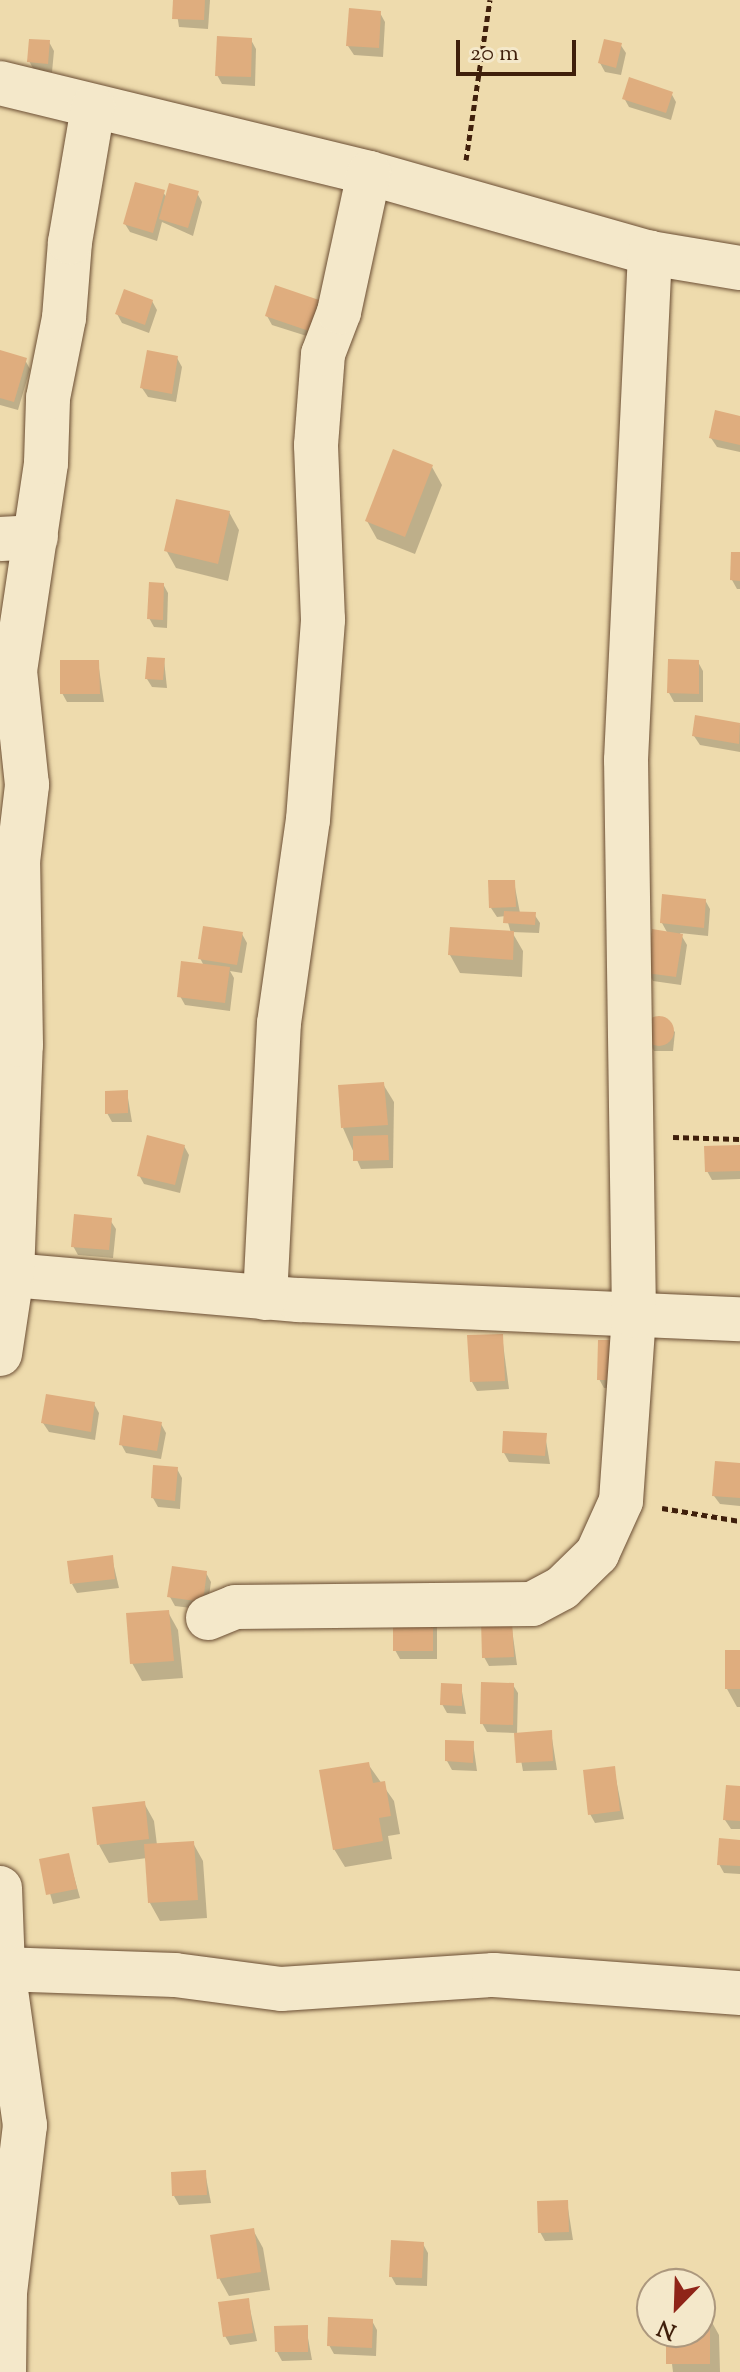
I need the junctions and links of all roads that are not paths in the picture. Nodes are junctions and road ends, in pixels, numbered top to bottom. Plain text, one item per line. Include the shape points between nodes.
1 (0, 83) edge
2 (93, 107) junction
3 (369, 173) junction
4 (650, 253) junction
5 (740, 268) edge
6 (18, 538) edge
7 (6, 1274) edge
8 (265, 1298) junction
9 (634, 1316) junction
10 (740, 1319) edge
11 (0, 1354) edge
12 (208, 1618) dead end
13 (0, 1888) edge
14 (2, 1969) edge
15 (740, 1993) edge
16 (4, 2372) edge

1 - 2 street
2 - 3 street
2 - 6 street via 48,398
3 - 4 street
3 - 8 street via 339,312 323,354 316,445 323,620 308,820 279,1023
4 - 5 street
4 - 9 street via 624,833
6 - 7 street via 15,671 27,785 18,862 21,1045
7 - 8 street
7 - 11 street
8 - 9 street
9 - 10 street
9 - 12 street via 621,1501 597,1554 562,1588 532,1604 235,1607
13 - 14 street
14 - 15 street via 175,1975 281,1989 494,1975
14 - 16 street via 25,2125 5,2293

